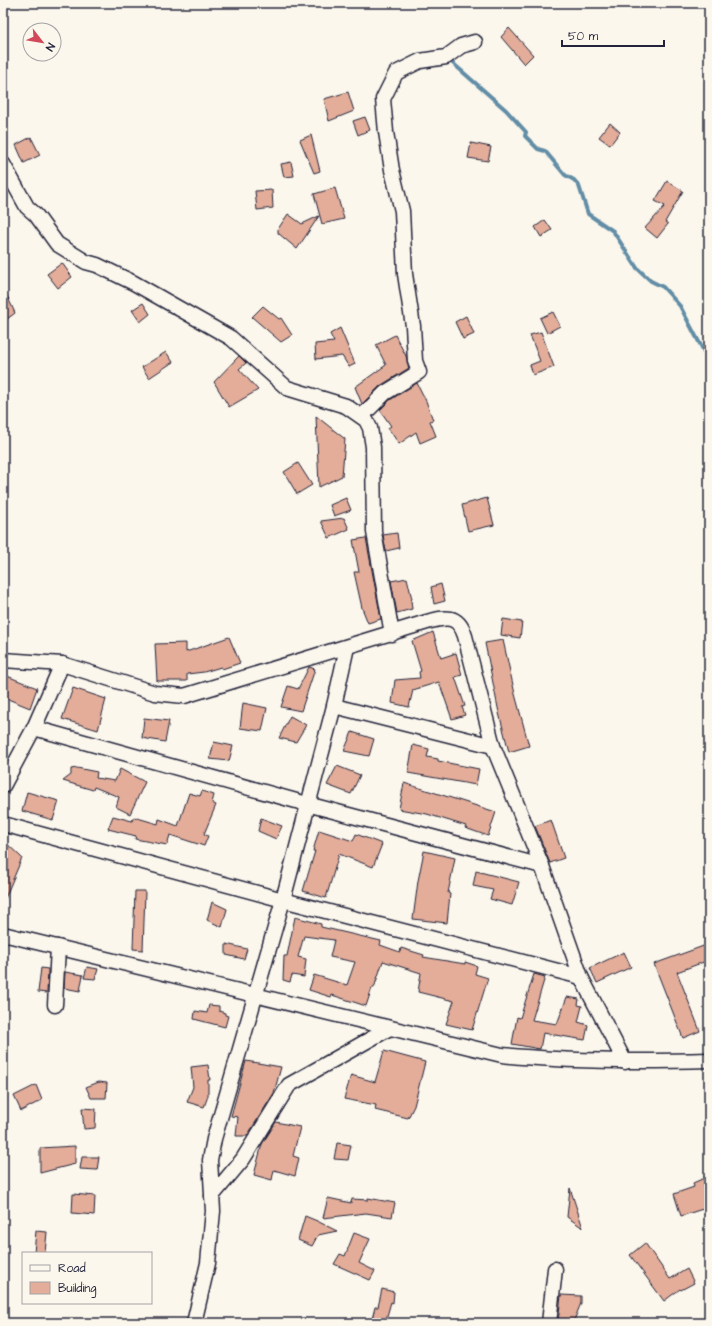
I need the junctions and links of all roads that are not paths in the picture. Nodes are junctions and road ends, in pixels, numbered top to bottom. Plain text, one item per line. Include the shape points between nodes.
1 (475, 42) dead end
2 (3, 164) edge
3 (362, 416) junction
4 (392, 634) junction
5 (347, 647) junction
6 (3, 660) edge
7 (62, 664) junction
8 (334, 706) junction
9 (34, 728) junction
10 (493, 746) junction
11 (3, 786) edge
12 (307, 804) junction
13 (3, 824) edge
14 (542, 866) junction
15 (283, 900) junction
16 (3, 934) edge
17 (58, 947) junction
18 (581, 977) junction
19 (254, 996) junction
20 (55, 1005) dead end
21 (390, 1028) junction
22 (709, 1060) edge
23 (625, 1062) junction
24 (212, 1196) junction
25 (555, 1269) dead end
26 (194, 1323) edge
27 (549, 1323) edge

1 - 3 street via 461,46 446,57 420,61 396,73 383,99 392,170 402,212 415,361 419,372 385,393
2 - 3 street via 27,207 57,244 86,262 134,283 231,338 286,388 346,406
3 - 4 street via 370,428 373,447 374,532
4 - 5 street
4 - 10 street via 447,617 457,622 462,628
5 - 7 street via 184,696 155,693
5 - 8 street
6 - 7 street
7 - 9 street
8 - 10 street
8 - 12 street
9 - 11 street
9 - 12 street
10 - 14 street
12 - 14 street
12 - 15 street
13 - 15 street
14 - 18 street
15 - 18 street
15 - 19 street
16 - 17 street
17 - 19 street
17 - 20 street
18 - 23 street
19 - 21 street
19 - 24 street via 214,1139 210,1160
21 - 23 street via 502,1055
21 - 24 street via 289,1084 243,1159
22 - 23 street
24 - 26 street via 208,1263
25 - 27 street

